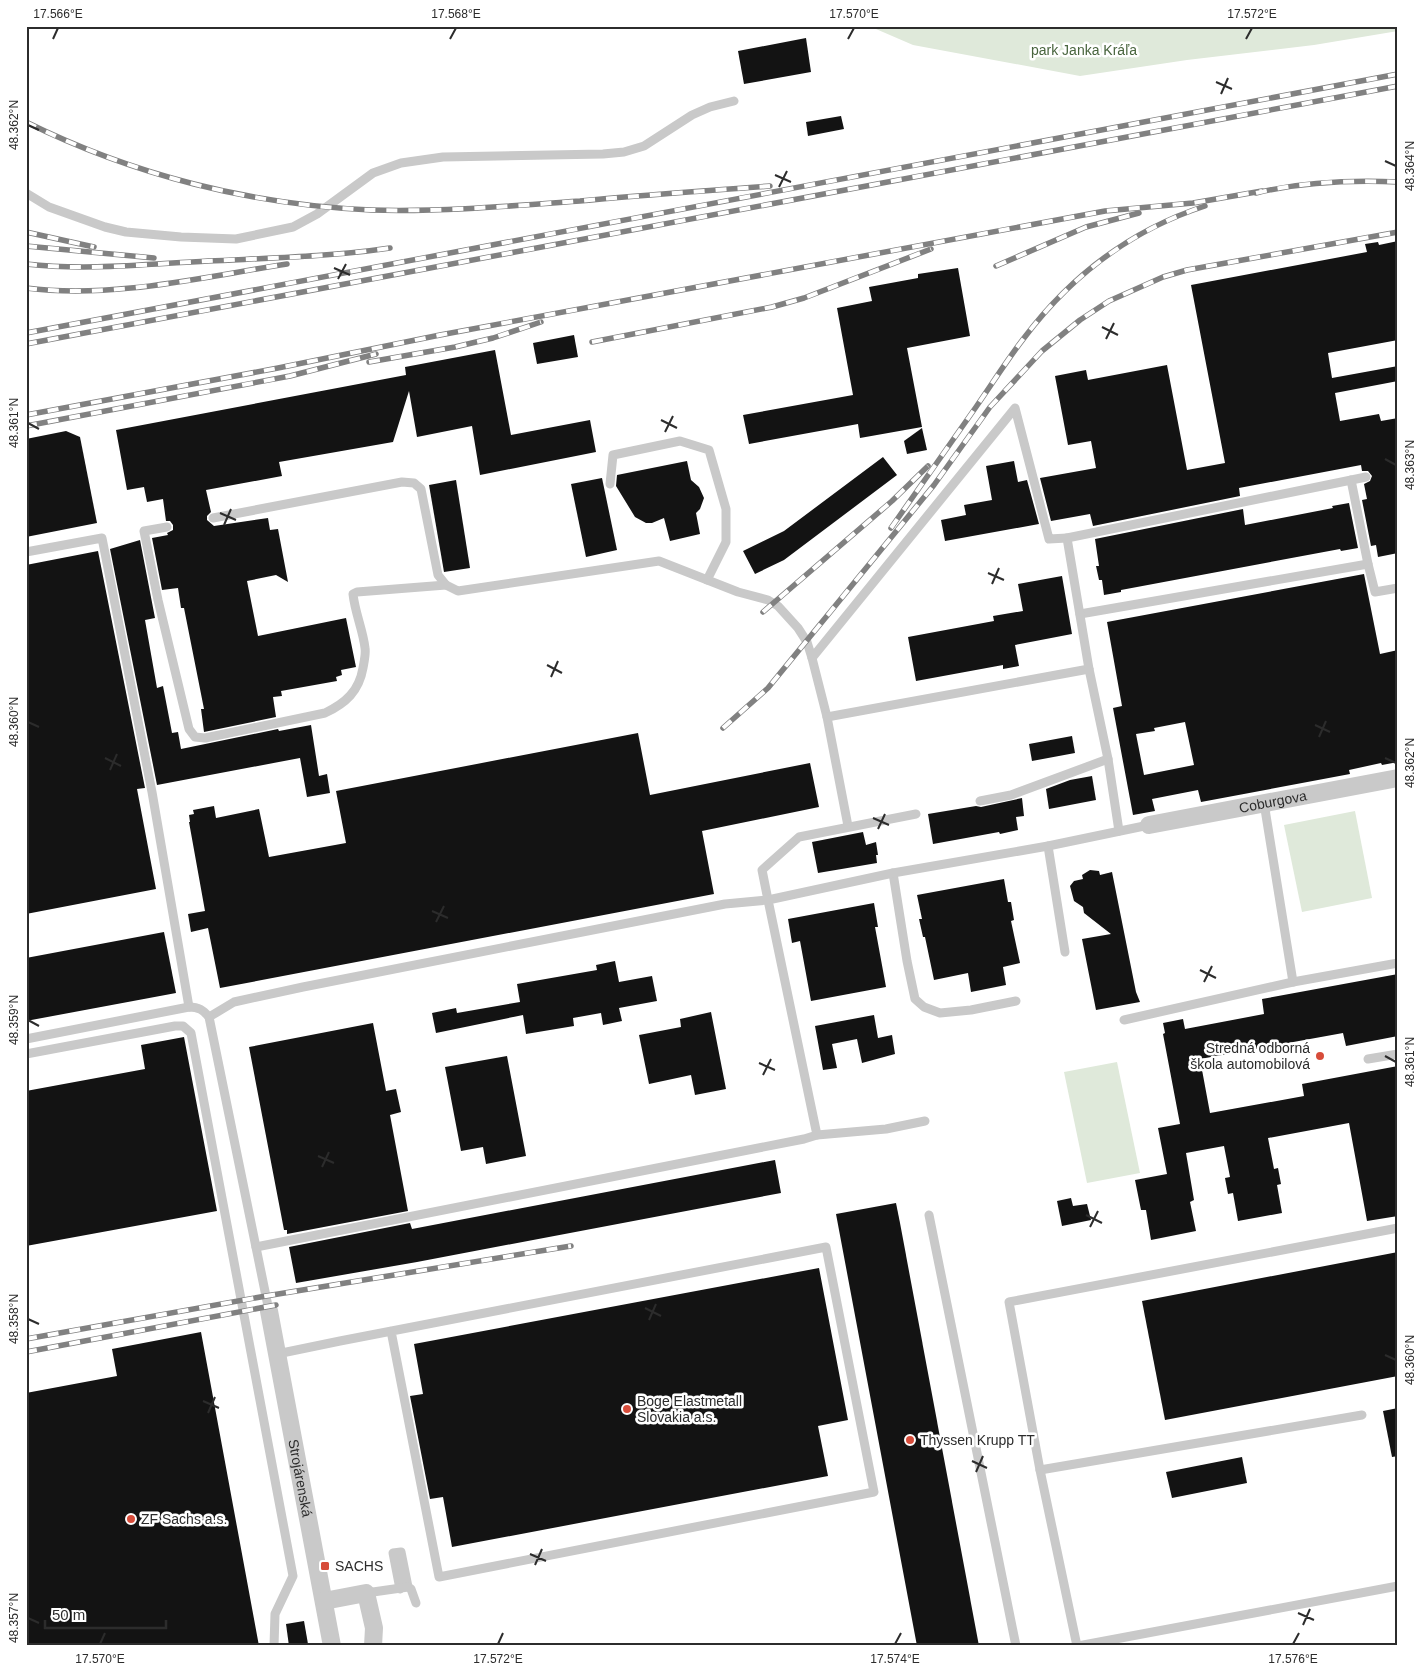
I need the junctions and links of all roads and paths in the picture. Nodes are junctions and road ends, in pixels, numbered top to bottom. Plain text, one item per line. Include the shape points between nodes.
1 (734, 101) dead end
2 (26, 193) edge
3 (1366, 477) dead end
4 (1351, 480) junction
5 (610, 484) dead end
6 (212, 518) dead end
7 (167, 527) dead end
8 (1067, 538) junction
9 (26, 552) edge
10 (1368, 564) junction
11 (707, 580) junction
12 (446, 585) junction
13 (1398, 588) edge
14 (1080, 614) junction
15 (812, 658) junction
16 (1089, 669) junction
17 (827, 717) junction
18 (1108, 758) junction
19 (1398, 778) edge
20 (980, 801) dead end
21 (1264, 803) junction
22 (916, 814) dead end
23 (1149, 825) joint
24 (848, 826) junction
25 (1119, 831) junction
26 (1048, 846) junction
27 (893, 873) junction
28 (768, 900) junction
29 (1065, 952) dead end
30 (1398, 963) edge
31 (1293, 982) junction
32 (1016, 1001) dead end
33 (189, 1008) junction
34 (209, 1017) junction
35 (1124, 1020) dead end
36 (26, 1039) edge
37 (26, 1054) edge
38 (1398, 1054) edge
39 (1368, 1059) dead end
40 (925, 1121) dead end
41 (817, 1135) junction
42 (929, 1215) dead end
43 (1398, 1228) edge
44 (256, 1248) junction
45 (269, 1311) joint
46 (391, 1331) junction
47 (277, 1354) junction
48 (1362, 1415) dead end
49 (1040, 1470) junction
50 (1398, 1586) edge
51 (366, 1593) junction
52 (324, 1601) junction
53 (416, 1603) dead end
54 (274, 1646) edge
55 (332, 1646) edge
56 (373, 1646) edge
57 (1016, 1646) edge
58 (1077, 1646) edge

1 - 2 lane via 710,106 644,146 624,152 443,157 401,163 373,173 317,214 293,227 236,239 126,232 49,207
3 - 4 lane
4 - 8 lane
4 - 10 lane
5 - 11 lane via 613,455 680,441 709,450 726,510 726,542
6 - 12 lane via 402,482 414,483 421,489 438,574
7 - 12 lane via 144,531 173,665 189,729 194,737 205,738 325,713 340,706 352,696 364,663 365,650 353,594
8 - 14 lane
8 - 15 lane via 1049,539 1015,408
9 - 33 lane via 102,538 152,792
10 - 13 lane via 1375,592
10 - 14 lane
11 - 12 lane via 660,561 458,591
11 - 15 lane via 778,606 798,628
14 - 16 lane
15 - 17 lane
16 - 17 lane
16 - 18 lane
17 - 24 lane
18 - 20 lane via 1011,794
18 - 25 lane
19 - 21 street, Coburgova
21 - 23 street, Coburgova
21 - 31 lane
22 - 24 lane
23 - 25 lane
24 - 28 lane via 798,837 762,870
25 - 26 lane
26 - 27 lane
26 - 29 lane
27 - 28 lane
27 - 32 lane via 915,999 924,1008 940,1013
28 - 34 lane via 726,904 303,986 234,1002
28 - 41 lane
30 - 31 lane
31 - 35 lane
33 - 34 lane via 197,1007
33 - 36 lane
34 - 44 lane
37 - 54 lane via 175,1026 183,1026 192,1033 293,1576 275,1614
38 - 39 lane
40 - 41 lane via 886,1129
41 - 44 lane
42 - 57 lane
43 - 49 lane via 1009,1302
44 - 45 lane
45 - 47 street, Strojárenská
46 - 46 lane via 439,1577 874,1492 826,1247
46 - 47 lane
47 - 52 street, Strojárenská
48 - 49 lane
49 - 58 lane
50 - 58 lane
51 - 52 street
51 - 53 lane via 411,1589
51 - 56 street via 374,1628
52 - 55 street, Strojárenská

